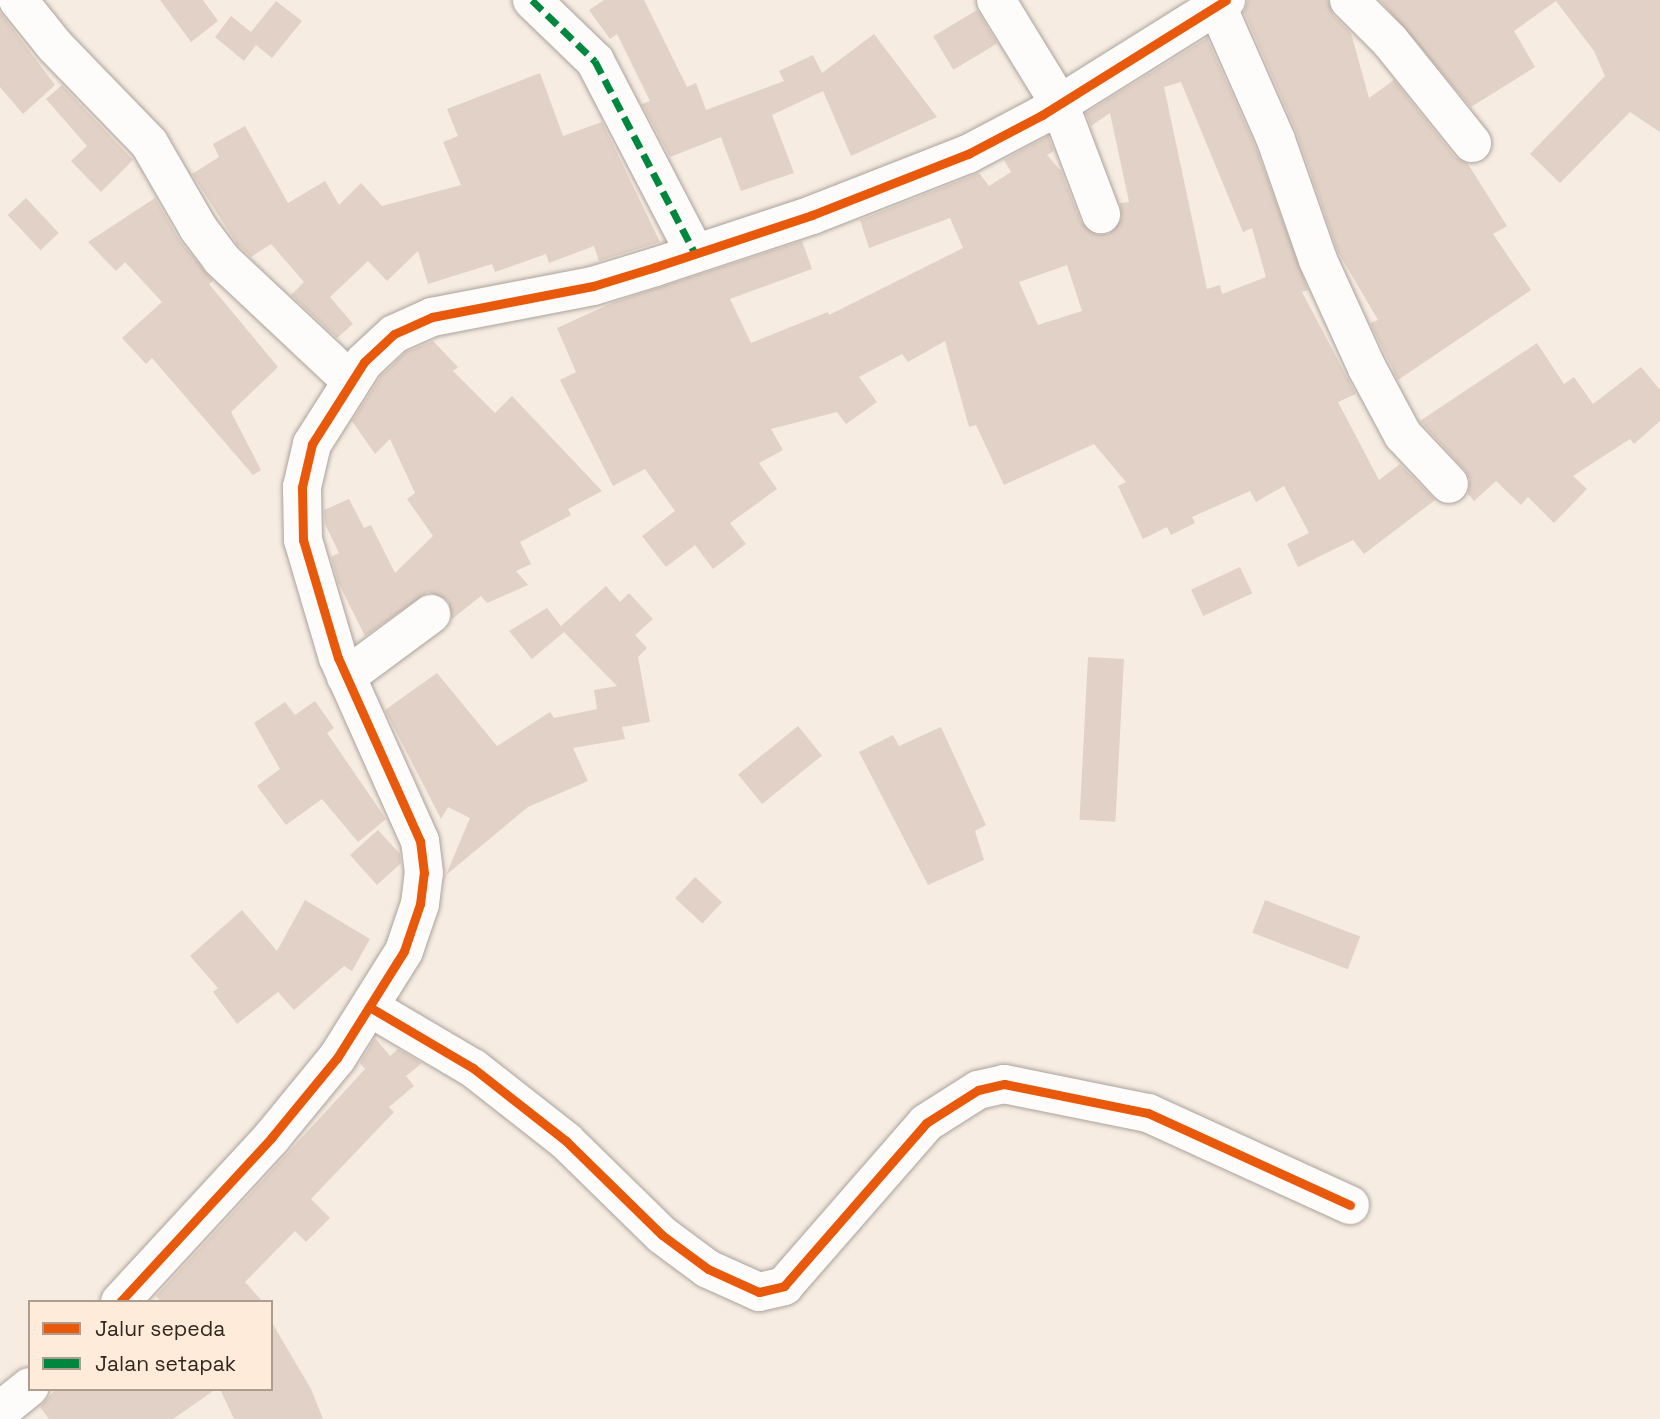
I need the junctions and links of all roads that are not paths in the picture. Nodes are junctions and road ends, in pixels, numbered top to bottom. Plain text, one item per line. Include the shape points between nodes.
1 (18, 0) edge
2 (532, 0) edge
3 (996, 0) edge
4 (1349, 0) edge
5 (1222, 3) edge
6 (1059, 103) junction
7 (1472, 143) dead end
8 (1101, 214) dead end
9 (695, 253) junction
10 (350, 380) junction
11 (1449, 484) dead end
12 (431, 614) dead end
13 (346, 677) junction
14 (371, 1008) junction
15 (1350, 1205) dead end
16 (122, 1300) edge
17 (28, 1389) edge
18 (0, 1411) edge

1 - 10 street via 55,46 149,144 221,259
2 - 9 street via 595,61
3 - 6 street
4 - 7 street via 1390,41
5 - 6 street
5 - 11 street via 1323,271 1378,390 1403,435
6 - 8 street
6 - 9 street via 968,154 812,215
9 - 10 street via 593,286 413,323 380,344
10 - 13 street via 312,444 301,512 312,580
12 - 13 street
13 - 14 street via 420,841 423,858 423,889 414,924
14 - 15 street via 473,1068 566,1141 662,1235 716,1274 760,1292 784,1286 926,1123 978,1090 1004,1084 1148,1113
14 - 16 street via 272,1137
17 - 18 street

